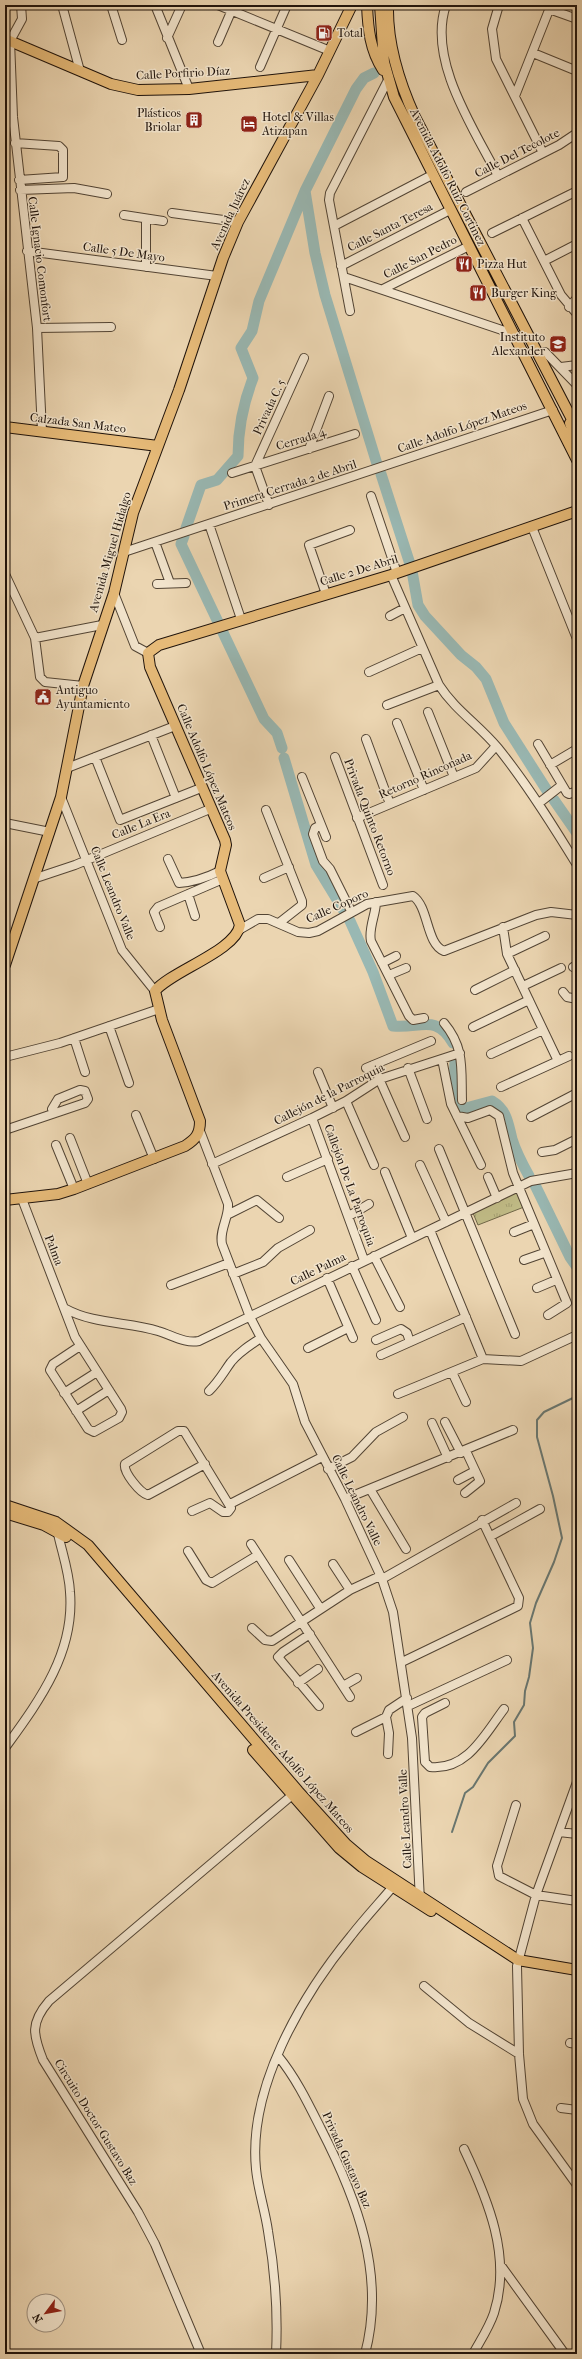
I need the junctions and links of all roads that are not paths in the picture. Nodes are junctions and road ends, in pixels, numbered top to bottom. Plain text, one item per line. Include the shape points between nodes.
1 (21, 5) edge
2 (62, 5) edge
3 (112, 5) edge
4 (155, 5) edge
5 (182, 5) edge
6 (218, 5) edge
7 (287, 5) edge
8 (367, 5) edge
9 (380, 5) edge
10 (388, 5) edge
11 (446, 5) edge
12 (499, 5) edge
13 (349, 7) edge
14 (550, 7) edge
15 (233, 8) edge
16 (577, 19) edge
17 (276, 29) junction
18 (168, 38) junction
19 (7, 40) edge
20 (122, 40) dead end
21 (218, 42) dead end
22 (330, 51) junction
23 (532, 53) junction
24 (260, 67) dead end
25 (80, 71) junction
26 (577, 71) edge
27 (318, 75) junction
28 (387, 77) junction
29 (189, 89) junction
30 (515, 96) junction
31 (9, 117) edge
32 (577, 133) edge
33 (15, 144) junction
34 (543, 153) junction
35 (432, 175) junction
36 (498, 176) junction
37 (19, 180) junction
38 (20, 190) junction
39 (577, 191) edge
40 (466, 192) dead end
41 (107, 194) dead end
42 (450, 210) junction
43 (172, 213) dead end
44 (124, 216) dead end
45 (522, 218) junction
46 (146, 219) junction
47 (163, 220) dead end
48 (238, 222) junction
49 (334, 226) junction
50 (492, 232) dead end
51 (577, 244) edge
52 (469, 246) junction
53 (27, 250) junction
54 (544, 261) junction
55 (342, 266) junction
56 (146, 267) junction
57 (217, 276) junction
58 (344, 277) junction
59 (382, 289) junction
60 (577, 298) edge
61 (569, 307) junction
62 (350, 311) dead end
63 (577, 314) edge
64 (111, 327) dead end
65 (37, 328) junction
66 (514, 334) junction
67 (545, 352) dead end
68 (304, 358) dead end
69 (577, 365) edge
70 (562, 367) junction
71 (577, 385) edge
72 (560, 394) junction
73 (329, 396) dead end
74 (553, 410) junction
75 (5, 427) edge
76 (577, 429) edge
77 (42, 431) junction
78 (355, 434) dead end
79 (577, 442) edge
80 (147, 445) junction
81 (158, 446) junction
82 (309, 449) junction
83 (154, 456) junction
84 (577, 460) edge
85 (255, 466) junction
86 (379, 469) joint
87 (232, 473) dead end
88 (371, 496) dead end
89 (269, 506) junction
90 (577, 511) edge
91 (577, 515) edge
92 (209, 524) junction
93 (532, 527) junction
94 (350, 530) dead end
95 (156, 542) junction
96 (124, 552) junction
97 (5, 574) edge
98 (394, 574) junction
99 (170, 583) junction
100 (186, 583) dead end
101 (157, 584) dead end
102 (114, 593) junction
103 (326, 594) junction
104 (405, 608) junction
105 (390, 616) dead end
106 (241, 619) junction
107 (102, 625) junction
108 (35, 638) junction
109 (577, 639) edge
110 (422, 648) junction
111 (148, 652) junction
112 (369, 672) dead end
113 (439, 685) junction
114 (83, 686) junction
115 (387, 705) dead end
116 (428, 712) dead end
117 (397, 723) dead end
118 (175, 726) junction
119 (151, 735) junction
120 (366, 739) dead end
121 (538, 744) dead end
122 (496, 746) junction
123 (577, 749) edge
124 (95, 757) junction
125 (335, 757) dead end
126 (550, 765) junction
127 (67, 768) junction
128 (302, 777) dead end
129 (454, 778) junction
130 (562, 785) junction
131 (201, 788) junction
132 (424, 790) junction
133 (577, 791) edge
134 (61, 797) junction
135 (176, 798) junction
136 (539, 803) junction
137 (390, 804) junction
138 (210, 809) junction
139 (266, 810) dead end
140 (357, 818) junction
141 (5, 823) edge
142 (321, 826) junction
143 (50, 832) junction
144 (326, 837) dead end
145 (86, 859) junction
146 (168, 859) dead end
147 (577, 865) edge
148 (289, 867) junction
149 (222, 875) junction
150 (36, 878) junction
151 (264, 878) dead end
152 (383, 885) dead end
153 (188, 894) junction
154 (376, 902) junction
155 (351, 911) junction
156 (577, 915) edge
157 (195, 916) dead end
158 (279, 923) junction
159 (160, 927) dead end
160 (503, 927) junction
161 (240, 930) junction
162 (545, 936) dead end
163 (508, 954) junction
164 (396, 956) dead end
165 (382, 963) junction
166 (5, 965) edge
167 (406, 968) dead end
168 (561, 968) dead end
169 (515, 970) junction
170 (389, 975) junction
171 (523, 986) junction
172 (475, 990) dead end
173 (156, 991) junction
174 (563, 992) dead end
175 (577, 999) edge
176 (529, 1000) junction
177 (159, 1009) junction
178 (424, 1018) dead end
179 (444, 1023) dead end
180 (109, 1026) junction
181 (473, 1027) dead end
182 (543, 1030) junction
183 (74, 1038) junction
184 (431, 1041) dead end
185 (460, 1053) junction
186 (491, 1054) dead end
187 (569, 1056) dead end
188 (5, 1057) edge
189 (442, 1059) junction
190 (558, 1061) junction
191 (408, 1068) junction
192 (85, 1072) dead end
193 (318, 1072) dead end
194 (380, 1079) junction
195 (129, 1083) dead end
196 (501, 1087) dead end
197 (577, 1093) edge
198 (462, 1100) dead end
199 (346, 1101) junction
200 (333, 1108) junction
201 (54, 1113) dead end
202 (136, 1115) dead end
203 (457, 1116) junction
204 (532, 1117) dead end
205 (312, 1118) junction
206 (427, 1119) dead end
207 (5, 1130) edge
208 (200, 1131) junction
209 (70, 1138) dead end
210 (405, 1138) dead end
211 (577, 1140) edge
212 (56, 1145) dead end
213 (439, 1148) dead end
214 (542, 1152) dead end
215 (154, 1159) junction
216 (328, 1159) junction
217 (212, 1164) junction
218 (420, 1164) dead end
219 (374, 1165) dead end
220 (481, 1165) dead end
221 (385, 1172) dead end
222 (577, 1173) edge
223 (287, 1177) dead end
224 (488, 1177) dead end
225 (88, 1184) junction
226 (518, 1188) junction
227 (74, 1189) junction
228 (497, 1198) junction
229 (22, 1199) junction
230 (5, 1200) edge
231 (369, 1204) dead end
232 (466, 1213) junction
233 (227, 1215) junction
234 (349, 1216) junction
235 (279, 1218) dead end
236 (446, 1222) junction
237 (534, 1224) junction
238 (310, 1230) dead end
239 (430, 1230) junction
240 (514, 1232) dead end
241 (412, 1238) junction
242 (544, 1253) junction
243 (374, 1256) junction
244 (364, 1260) junction
245 (524, 1260) dead end
246 (229, 1263) junction
247 (352, 1266) junction
248 (234, 1274) junction
249 (327, 1278) junction
250 (556, 1280) junction
251 (171, 1285) dead end
252 (537, 1288) dead end
253 (400, 1307) dead end
254 (66, 1309) junction
255 (548, 1315) dead end
256 (250, 1317) junction
257 (466, 1317) junction
258 (376, 1320) dead end
259 (348, 1328) junction
260 (515, 1334) dead end
261 (577, 1336) edge
262 (260, 1338) junction
263 (353, 1338) dead end
264 (376, 1340) dead end
265 (410, 1342) junction
266 (80, 1346) junction
267 (308, 1348) dead end
268 (382, 1355) dead end
269 (483, 1359) junction
270 (97, 1372) junction
271 (452, 1372) junction
272 (109, 1390) junction
273 (209, 1391) dead end
274 (64, 1393) junction
275 (398, 1394) dead end
276 (466, 1402) dead end
277 (76, 1411) junction
278 (403, 1417) dead end
279 (445, 1422) dead end
280 (432, 1423) dead end
281 (513, 1430) dead end
282 (463, 1452) junction
283 (322, 1457) junction
284 (448, 1458) junction
285 (205, 1464) junction
286 (328, 1469) junction
287 (476, 1471) junction
288 (458, 1480) dead end
289 (370, 1489) junction
290 (465, 1493) dead end
291 (345, 1499) junction
292 (516, 1502) dead end
293 (232, 1503) junction
294 (5, 1505) edge
295 (540, 1509) dead end
296 (192, 1511) dead end
297 (5, 1513) edge
298 (482, 1520) junction
299 (57, 1527) junction
300 (491, 1536) junction
301 (251, 1544) dead end
302 (406, 1550) dead end
303 (188, 1551) dead end
304 (258, 1555) junction
305 (289, 1560) dead end
306 (333, 1564) dead end
307 (381, 1578) junction
308 (350, 1590) junction
309 (320, 1608) junction
310 (303, 1622) junction
311 (252, 1628) dead end
312 (310, 1634) junction
313 (507, 1660) dead end
314 (402, 1662) junction
315 (318, 1669) dead end
316 (357, 1678) dead end
317 (298, 1682) junction
318 (344, 1686) junction
319 (350, 1697) dead end
320 (407, 1698) junction
321 (445, 1703) dead end
322 (319, 1706) dead end
323 (408, 1706) junction
324 (504, 1709) dead end
325 (386, 1717) junction
326 (356, 1732) dead end
327 (423, 1737) junction
328 (412, 1738) junction
329 (5, 1748) edge
330 (388, 1754) dead end
331 (577, 1782) edge
332 (295, 1794) junction
333 (516, 1805) dead end
334 (559, 1832) junction
335 (577, 1834) edge
336 (395, 1885) junction
337 (536, 1895) junction
338 (421, 1900) junction
339 (577, 1901) edge
340 (517, 1963) junction
341 (577, 1970) edge
342 (577, 1976) edge
343 (424, 1986) dead end
344 (519, 2054) junction
345 (278, 2056) junction
346 (561, 2108) dead end
347 (577, 2110) edge
348 (464, 2150) dead end
349 (577, 2184) edge
350 (502, 2267) junction
351 (201, 2354) edge
352 (276, 2354) edge
353 (365, 2354) edge
354 (473, 2354) edge
355 (565, 2354) edge

1 - 19 street via 22,19
2 - 25 street
3 - 20 street
4 - 18 street
5 - 18 street
6 - 15 street
7 - 17 street
8 - 28 main road via 373,52
9 - 28 main road, Avenida Adolfo Ruiz Cortinez
10 - 72 main road, Avenida Adolfo Ruiz Cortinez via 393,56 402,87
11 - 36 street via 442,27 443,52 448,73
12 - 30 street via 492,30 493,46 496,59
13 - 22 main road, Avenida Juárez
14 - 16 street
14 - 23 street
15 - 17 street
15 - 21 street
17 - 22 street
17 - 24 street
18 - 29 street
19 - 25 main road, Calle Porfirio Díaz
19 - 31 street, Calle Ignacio Comonfort
22 - 27 main road, Avenida Juárez
23 - 26 street
23 - 30 street
25 - 29 main road, Calle Porfirio Díaz via 123,88
27 - 29 main road, Calle Porfirio Díaz
27 - 48 main road, Avenida Juárez
28 - 35 main road, Avenida Adolfo Ruiz Cortinez via 403,118
28 - 49 street via 332,186 329,200
30 - 34 street
31 - 33 street, Calle Ignacio Comonfort
32 - 34 street, Calle Del Tecolote
33 - 37 street, Calle Ignacio Comonfort
33 - 37 street via 59,146 63,150 63,177
34 - 36 street, Calle Del Tecolote
35 - 42 main road, Avenida Adolfo Ruiz Cortinez
35 - 49 street
36 - 40 street, Calle Del Tecolote
37 - 38 street, Calle Ignacio Comonfort
38 - 41 street via 74,188
38 - 53 street, Calle Ignacio Comonfort
39 - 45 street
42 - 52 main road, Avenida Adolfo Ruiz Cortinez
42 - 55 street, Calle Santa Teresa
43 - 48 street
44 - 46 street
45 - 50 street
45 - 54 street
46 - 47 street
46 - 56 street
48 - 57 main road, Avenida Juárez
49 - 55 street
51 - 54 street
52 - 59 street, Calle San Pedro
52 - 66 main road, Avenida Adolfo Ruiz Cortinez
53 - 56 street, Calle 5 De Mayo
53 - 65 street, Calle Ignacio Comonfort
54 - 61 street
55 - 58 street
56 - 57 street, Calle 5 De Mayo
57 - 81 main road, Avenida Juárez
58 - 59 street
58 - 62 street
59 - 66 street
60 - 61 street
61 - 63 street
64 - 65 street
65 - 77 street, Calle Ignacio Comonfort
66 - 74 main road, Avenida Adolfo Ruiz Cortinez
67 - 70 street
68 - 85 street, Privada C. 5
69 - 70 street
70 - 71 street
72 - 76 main road, Avenida Adolfo Ruiz Cortinez
72 - 79 main road
73 - 82 street
74 - 84 main road, Avenida Adolfo Ruiz Cortinez
74 - 86 street, Calle Adolfo López Mateos
75 - 77 main road, Calzada San Mateo
77 - 80 main road, Calzada San Mateo
78 - 82 street, Cerrada 4
80 - 81 main road, Calzada San Mateo
80 - 83 main road
81 - 83 main road, Avenida Miguel Hidalgo
82 - 85 street, Cerrada 4
83 - 96 main road, Avenida Miguel Hidalgo via 133,513
85 - 87 street, Cerrada 4
85 - 89 street
86 - 89 street, Primera Cerrada 2 de Abril
88 - 98 street
89 - 92 street, Primera Cerrada 2 de Abril
90 - 93 main road, Calle 2 De Abril
91 - 93 main road via 550,525
92 - 95 street, Primera Cerrada 2 de Abril
92 - 106 street
93 - 98 main road, Calle 2 De Abril
93 - 109 street
94 - 103 street via 309,545
95 - 96 street, Primera Cerrada 2 de Abril
95 - 99 street
96 - 102 main road, Avenida Miguel Hidalgo
97 - 108 street
98 - 103 main road, Calle 2 De Abril
98 - 104 street
99 - 100 street
99 - 101 street
102 - 107 main road, Avenida Miguel Hidalgo
102 - 111 street via 136,646
103 - 106 main road, Calle 2 De Abril
104 - 105 street
104 - 110 street
106 - 111 main road, Calle 2 De Abril via 158,645
107 - 108 street
107 - 114 main road, Avenida Miguel Hidalgo
108 - 114 street via 42,680
110 - 112 street
110 - 113 street
111 - 118 main road, Calle Adolfo López Mateos via 150,667
113 - 115 street
113 - 122 street via 449,702
114 - 127 main road, Avenida Miguel Hidalgo
116 - 129 street
117 - 132 street
118 - 119 street
118 - 131 main road, Calle Adolfo López Mateos
119 - 124 street
119 - 135 street
120 - 137 street
121 - 126 street
122 - 129 street, Retorno Rinconada via 478,766
122 - 136 street
123 - 126 street
124 - 127 street
124 - 135 street via 120,820
125 - 140 street, Privada Quinto Retorno
126 - 130 street
127 - 134 main road, Avenida Miguel Hidalgo
128 - 142 street
129 - 132 street, Retorno Rinconada
130 - 133 street via 569,794
130 - 136 street
131 - 135 street
131 - 138 main road, Calle Adolfo López Mateos
132 - 137 street, Retorno Rinconada
134 - 143 main road, Avenida Miguel Hidalgo
134 - 145 street, Calle Leandro Valle
136 - 147 street
137 - 140 street, Retorno Rinconada
138 - 145 street, Calle La Era
138 - 149 main road, Calle Adolfo López Mateos via 226,845
139 - 148 street
140 - 152 street, Privada Quinto Retorno
141 - 143 street
142 - 144 street
142 - 155 street via 313,830 323,861 330,869
143 - 150 main road, Avenida Miguel Hidalgo
145 - 150 street, Calle La Era
145 - 173 street, Calle Leandro Valle via 122,950
146 - 149 street via 179,883 189,880 196,882
148 - 151 street
148 - 158 street via 302,905
149 - 153 street
149 - 161 main road via 239,920
150 - 166 main road, Avenida Miguel Hidalgo
153 - 157 street
153 - 159 street via 155,910
154 - 155 street, Calle Coporo
154 - 160 street, Calle Coporo via 413,896 417,899 436,944 444,951
154 - 165 street via 370,938
155 - 158 street, Calle Coporo via 318,931 309,933 298,932
156 - 160 street, Calle Coporo via 551,912
158 - 161 street, Calle Coporo via 268,919 258,920
160 - 163 street
161 - 173 main road via 232,939 194,966 167,980
162 - 163 street
163 - 169 street
164 - 165 street
165 - 170 street
167 - 170 street
168 - 171 street
169 - 171 street
169 - 172 street
170 - 178 street via 409,1016 413,1020
171 - 176 street
173 - 177 main road
174 - 175 street via 567,997
176 - 181 street
176 - 182 street
177 - 180 street
177 - 208 main road via 200,1121
179 - 185 street via 457,1040
180 - 183 street
180 - 195 street
182 - 186 street
182 - 190 street
183 - 188 street
183 - 192 street
184 - 194 street via 369,1066
185 - 189 street, Callejón de la Parroquia
185 - 198 street
187 - 190 street
189 - 191 street, Callejón de la Parroquia
189 - 203 street via 451,1104
190 - 196 street
191 - 194 street, Callejón de la Parroquia
191 - 206 street
193 - 200 street
194 - 199 street, Callejón de la Parroquia
194 - 210 street
197 - 204 street
199 - 200 street, Callejón de la Parroquia
199 - 219 street
200 - 205 street, Callejón de la Parroquia
201 - 207 street
202 - 215 street
203 - 220 street
203 - 226 street via 468,1118 485,1111 495,1112 502,1123 510,1166
205 - 216 street, Callejón De La Parroquia
205 - 217 street, Callejón de la Parroquia
208 - 215 main road via 195,1140
208 - 217 street, Calle Leandro Valle
209 - 225 street
211 - 214 street via 556,1150
212 - 227 street
213 - 232 street
215 - 225 main road
216 - 223 street
216 - 234 street, Callejón De La Parroquia
217 - 233 street, Calle Leandro Valle via 228,1204
218 - 236 street
221 - 241 street
222 - 226 street, Calle Palma via 537,1179
224 - 228 street
225 - 227 main road
226 - 228 street, Calle Palma
226 - 237 street
227 - 229 main road
228 - 232 street, Calle Palma
229 - 230 main road
229 - 254 street, Palma via 60,1301
231 - 234 street
232 - 236 street, Calle Palma
232 - 260 street
233 - 235 street via 258,1200
233 - 246 street, Calle Leandro Valle via 221,1238
234 - 244 street, Callejón De La Parroquia
236 - 239 street, Calle Palma
237 - 240 street
237 - 242 street
238 - 248 street via 278,1248 264,1262
239 - 241 street, Calle Palma
239 - 257 street
241 - 243 street, Calle Palma
242 - 245 street
242 - 250 street
243 - 244 street, Calle Palma
243 - 253 street
244 - 247 street, Calle Palma
246 - 248 street, Calle Leandro Valle
246 - 251 street
247 - 249 street, Calle Palma
247 - 258 street
248 - 256 street, Calle Leandro Valle
249 - 256 street, Calle Palma
249 - 259 street
250 - 252 street
250 - 255 street via 567,1303
254 - 256 street, Calle Palma via 81,1315 150,1328 193,1342
254 - 266 street, Palma via 71,1328
256 - 262 street, Calle Leandro Valle
257 - 265 street
257 - 269 street
259 - 263 street
259 - 267 street
261 - 269 street via 521,1361
262 - 273 street via 230,1363 221,1380
262 - 283 street, Calle Leandro Valle via 293,1384 305,1422
264 - 265 street via 401,1329
265 - 268 street
266 - 270 street, Palma
266 - 274 street via 51,1366 51,1373
269 - 271 street
270 - 272 street, Palma
270 - 274 street
271 - 275 street
271 - 276 street
272 - 277 street
272 - 277 street, Palma via 121,1409 119,1418 94,1432 88,1429
274 - 277 street
278 - 286 street via 376,1432 352,1456
279 - 282 street
280 - 284 street
281 - 282 street
282 - 284 street
282 - 287 street
283 - 286 street, Calle Leandro Valle
283 - 293 street
284 - 289 street
285 - 285 street via 148,1495 143,1493 124,1467 127,1461 181,1430 186,1433
285 - 293 street
286 - 291 street, Calle Leandro Valle
287 - 288 street
287 - 290 street via 479,1483
289 - 291 street
289 - 302 street
291 - 307 street, Calle Leandro Valle
292 - 298 street
293 - 296 street via 231,1509 226,1513 210,1503
294 - 299 main road, Avenida Presidente Adolfo López Mateos
295 - 300 street
297 - 299 main road, Avenida Presidente Adolfo López Mateos
298 - 300 street
298 - 307 street
299 - 329 street via 71,1593 66,1638 49,1685
299 - 332 main road, Avenida Presidente Adolfo López Mateos via 88,1545
300 - 314 street via 519,1598 518,1606
301 - 304 street
303 - 304 street via 206,1580 212,1583
304 - 310 street
305 - 309 street
306 - 308 street
307 - 308 street
307 - 314 street, Calle Leandro Valle via 393,1612
308 - 309 street
309 - 310 street
310 - 311 street via 270,1642 264,1640
310 - 312 street
312 - 317 street via 278,1657
312 - 318 street
313 - 323 street
314 - 320 street, Calle Leandro Valle
315 - 317 street
316 - 318 street
317 - 322 street
318 - 319 street
320 - 323 street, Calle Leandro Valle
320 - 325 street via 389,1710
321 - 327 street via 422,1715
323 - 328 street, Calle Leandro Valle
324 - 327 street via 474,1749 458,1763 434,1768 427,1765
325 - 326 street
325 - 330 street via 389,1733
327 - 328 street
328 - 338 street, Calle Leandro Valle
331 - 334 street
332 - 336 main road, Avenida Presidente Adolfo López Mateos via 346,1844
332 - 351 street, Circuito Doctor Gustavo Baz via 49,2001 35,2022 36,2043 42,2060 156,2244
333 - 337 street via 497,1872 504,1880
334 - 335 street
334 - 337 street
336 - 338 main road, Avenida Presidente Adolfo López Mateos
336 - 345 street via 350,1937 292,2025
337 - 339 street
337 - 340 street
338 - 340 main road, Avenida Presidente Adolfo López Mateos
340 - 341 main road, Avenida Presidente Adolfo López Mateos
340 - 342 main road, Avenida Presidente Adolfo López Mateos
340 - 344 street
343 - 344 street via 470,2023
344 - 349 street via 523,2099 527,2112
345 - 352 street via 262,2098 255,2146 259,2189 272,2252
345 - 353 street, Privada Gustavo Baz via 296,2080 337,2160 363,2228 371,2283 372,2320
346 - 347 street
348 - 350 street via 492,2213
350 - 354 street via 494,2314
350 - 355 street

